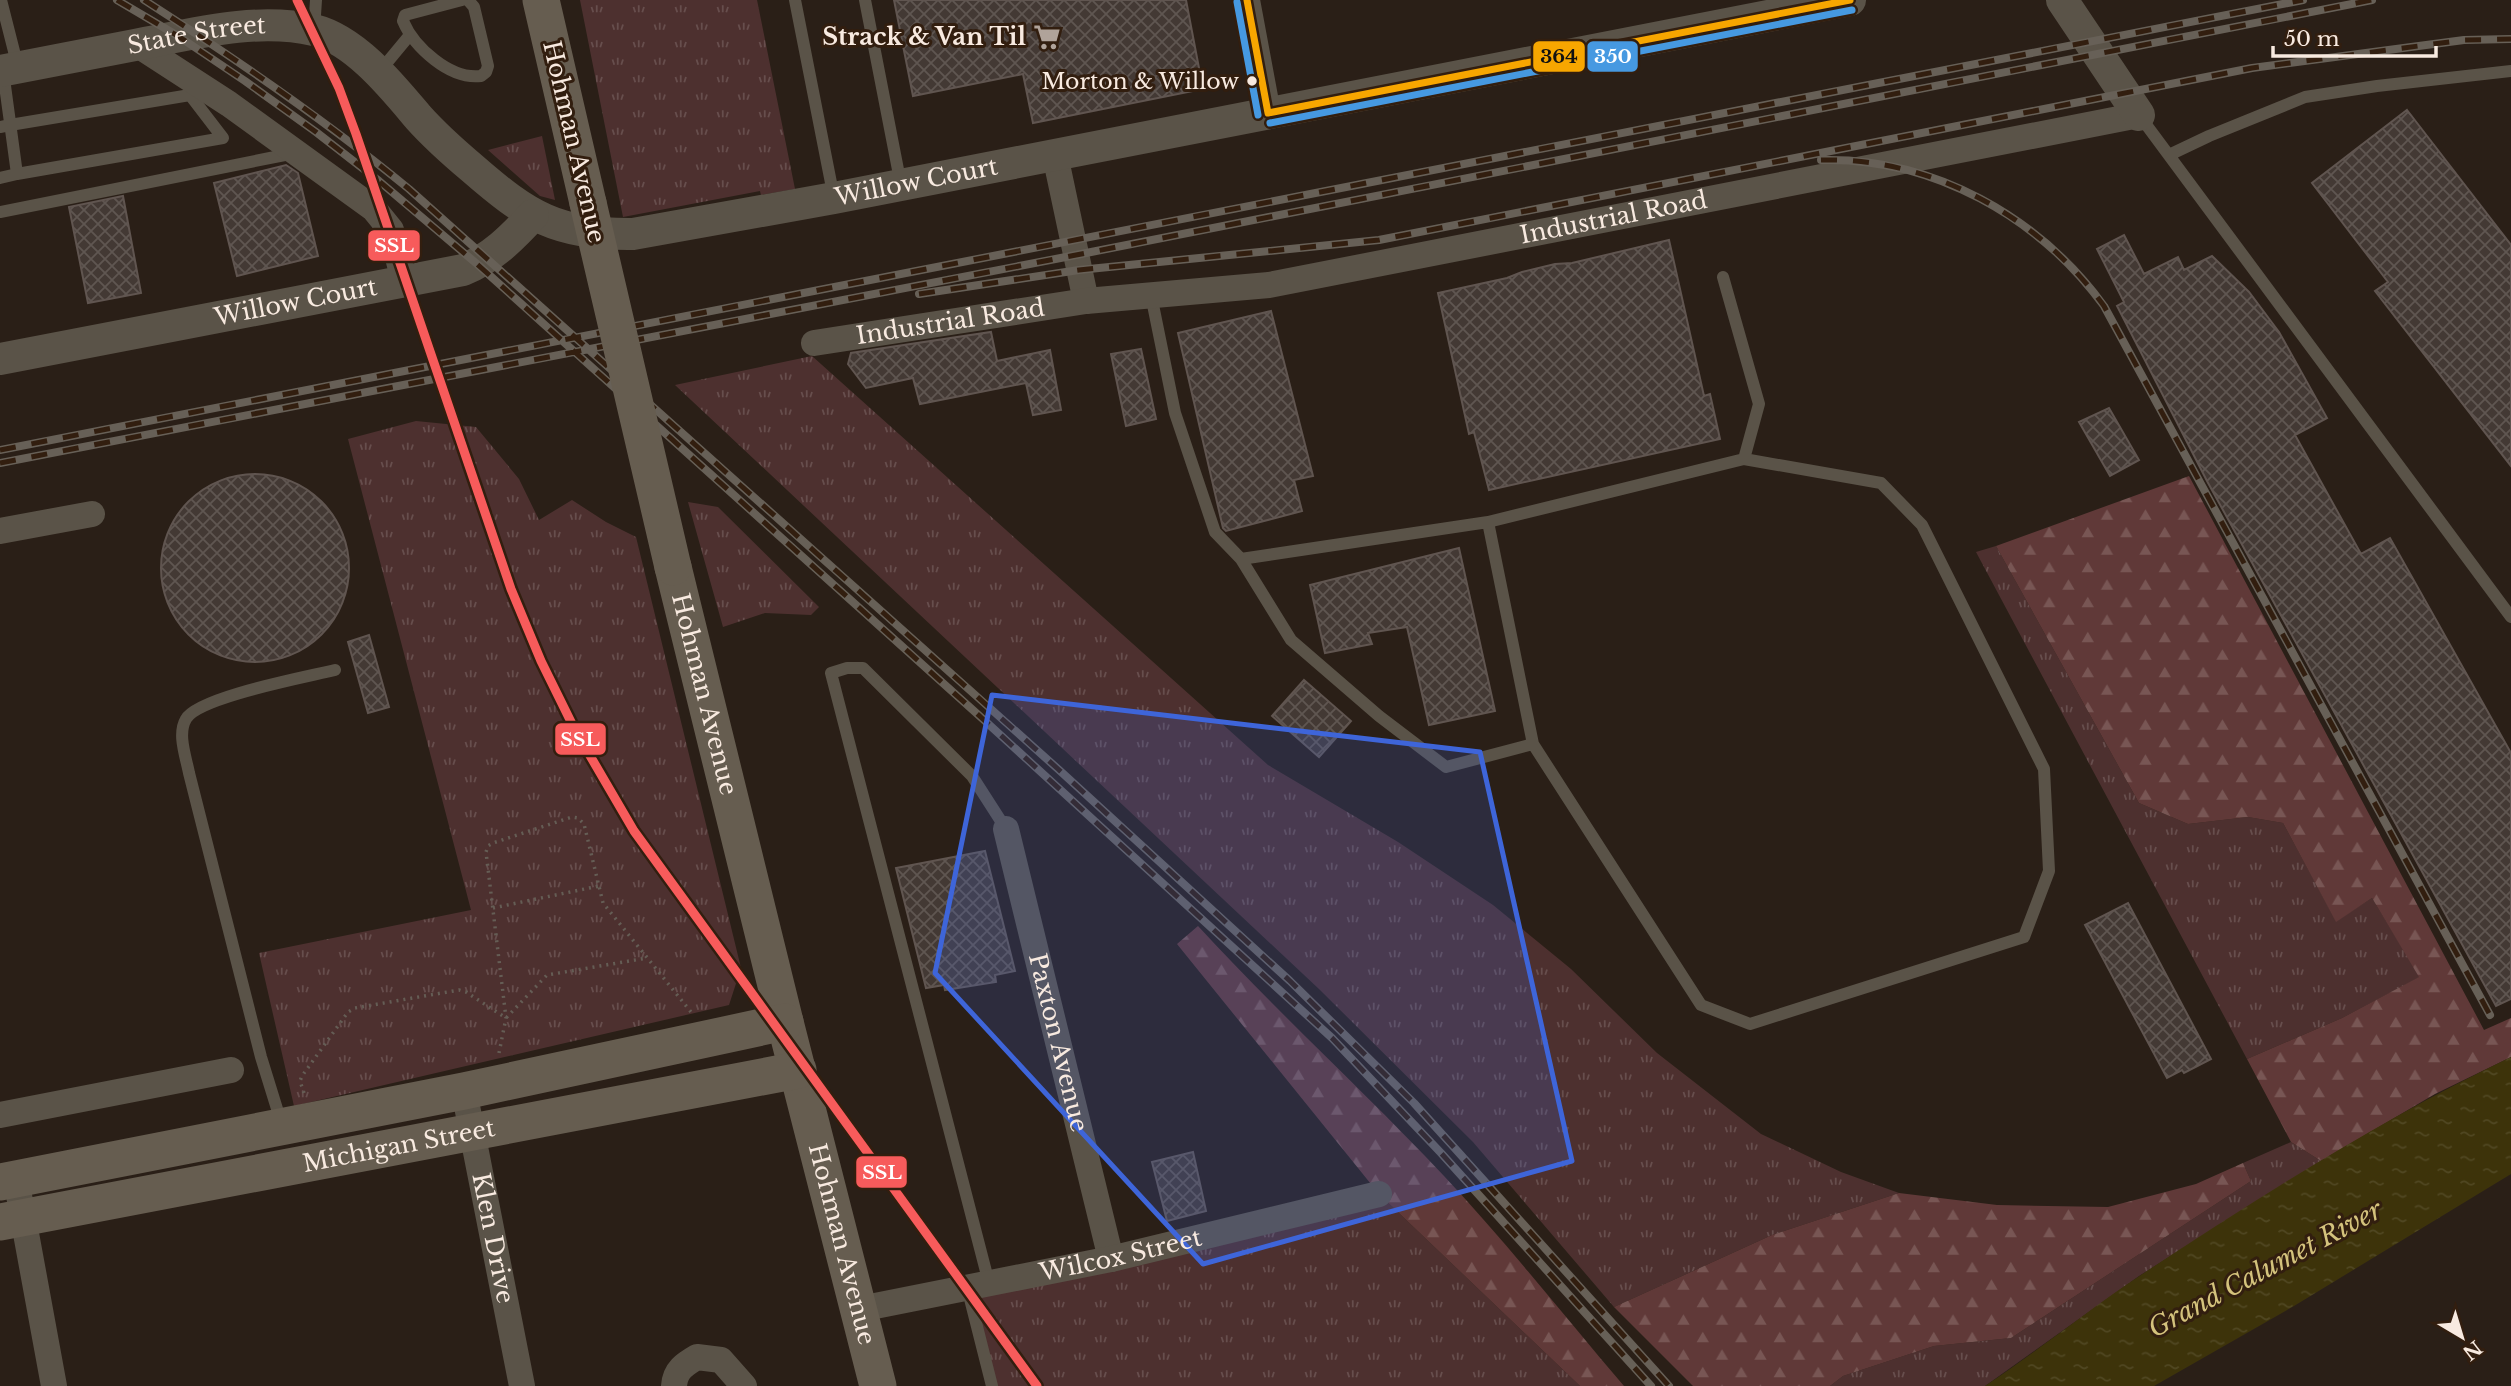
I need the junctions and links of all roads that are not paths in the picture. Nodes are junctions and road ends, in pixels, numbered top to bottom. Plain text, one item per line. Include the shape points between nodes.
1 (1, 0) edge
2 (462, 0) edge
3 (468, 0) edge
4 (541, 0) edge
5 (794, 0) edge
6 (865, 0) edge
7 (1247, 0) edge
8 (1850, 0) edge
9 (2062, 0) edge
10 (315, 15) edge
11 (409, 36) junction
12 (138, 45) junction
13 (7, 70) edge
14 (380, 71) junction
15 (2511, 71) edge
16 (1268, 113) junction
17 (2139, 115) junction
18 (5, 126) edge
19 (298, 153) junction
20 (1055, 155) junction
21 (2169, 155) junction
22 (18, 174) junction
23 (0, 178) edge
24 (901, 185) junction
25 (834, 198) junction
26 (0, 212) edge
27 (533, 215) junction
28 (1723, 277) dead end
29 (404, 281) junction
30 (1151, 295) junction
31 (1086, 300) junction
32 (814, 344) dead end
33 (0, 359) edge
34 (1744, 459) junction
35 (92, 514) dead end
36 (1488, 522) junction
37 (0, 531) edge
38 (1241, 559) junction
39 (2511, 617) edge
40 (335, 670) dead end
41 (1533, 744) junction
42 (1006, 829) joint
43 (785, 1023) junction
44 (231, 1070) dead end
45 (797, 1070) junction
46 (464, 1091) junction
47 (0, 1115) edge
48 (282, 1125) junction
49 (471, 1132) junction
50 (8, 1180) edge
51 (1379, 1194) dead end
52 (11, 1220) edge
53 (1111, 1259) junction
54 (978, 1285) junction
55 (860, 1308) junction
56 (54, 1386) edge
57 (523, 1386) edge
58 (674, 1386) edge
59 (744, 1386) edge
60 (878, 1386) edge
61 (992, 1386) edge

1 - 13 lane
2 - 11 lane via 405,15
3 - 11 lane via 474,7 488,66 481,76 461,74 430,58
4 - 43 main road, Hohman Avenue, bridge
5 - 25 lane
6 - 24 lane
7 - 16 street
8 - 16 street, Willow Court
9 - 17 street
10 - 12 street, State Street
10 - 14 street, State Street via 344,45
11 - 14 lane
12 - 13 street, State Street
12 - 19 street
13 - 18 lane
14 - 27 street, State Street via 433,134 506,198
15 - 21 lane via 2305,97
16 - 20 street, Willow Court
17 - 21 lane
17 - 30 street, Industrial Road via 1269,285
18 - 22 lane
18 - 22 lane via 190,95 223,138
19 - 26 lane
19 - 29 street via 356,193 385,220 396,242
20 - 24 street, Willow Court
20 - 31 street
21 - 39 lane
22 - 23 lane
24 - 25 street, Willow Court
25 - 27 street, Willow Court via 633,234 583,231
27 - 29 street, Willow Court via 477,264
28 - 34 lane via 1759,404
29 - 33 street, Willow Court
30 - 31 street, Industrial Road
30 - 38 lane via 1175,413 1215,532
31 - 32 street, Industrial Road
34 - 36 lane
34 - 41 lane via 1881,483 1922,525 2044,769 2049,871 2024,937 1750,1024 1713,1010 1701,1005
35 - 37 street
36 - 38 lane
36 - 41 lane
38 - 41 lane via 1291,640 1378,716 1446,766
40 - 48 lane via 216,700 194,709 183,731 189,773
42 - 53 street, Paxton Avenue
42 - 54 lane via 972,776 863,668 831,673
43 - 45 main road, Hohman Avenue
43 - 46 main road, Michigan Street
44 - 47 street
45 - 49 main road, Michigan Street
45 - 55 main road, Hohman Avenue
46 - 48 main road, Michigan Street
46 - 49 street, Klen Drive
48 - 50 main road, Michigan Street
49 - 52 main road, Michigan Street
49 - 57 street, Klen Drive
50 - 52 street
51 - 53 street, Wilcox Street
52 - 56 street
53 - 54 street, Wilcox Street
54 - 55 street, Wilcox Street
54 - 61 lane
55 - 60 main road, Hohman Avenue
58 - 59 street via 682,1366 697,1357 720,1360

